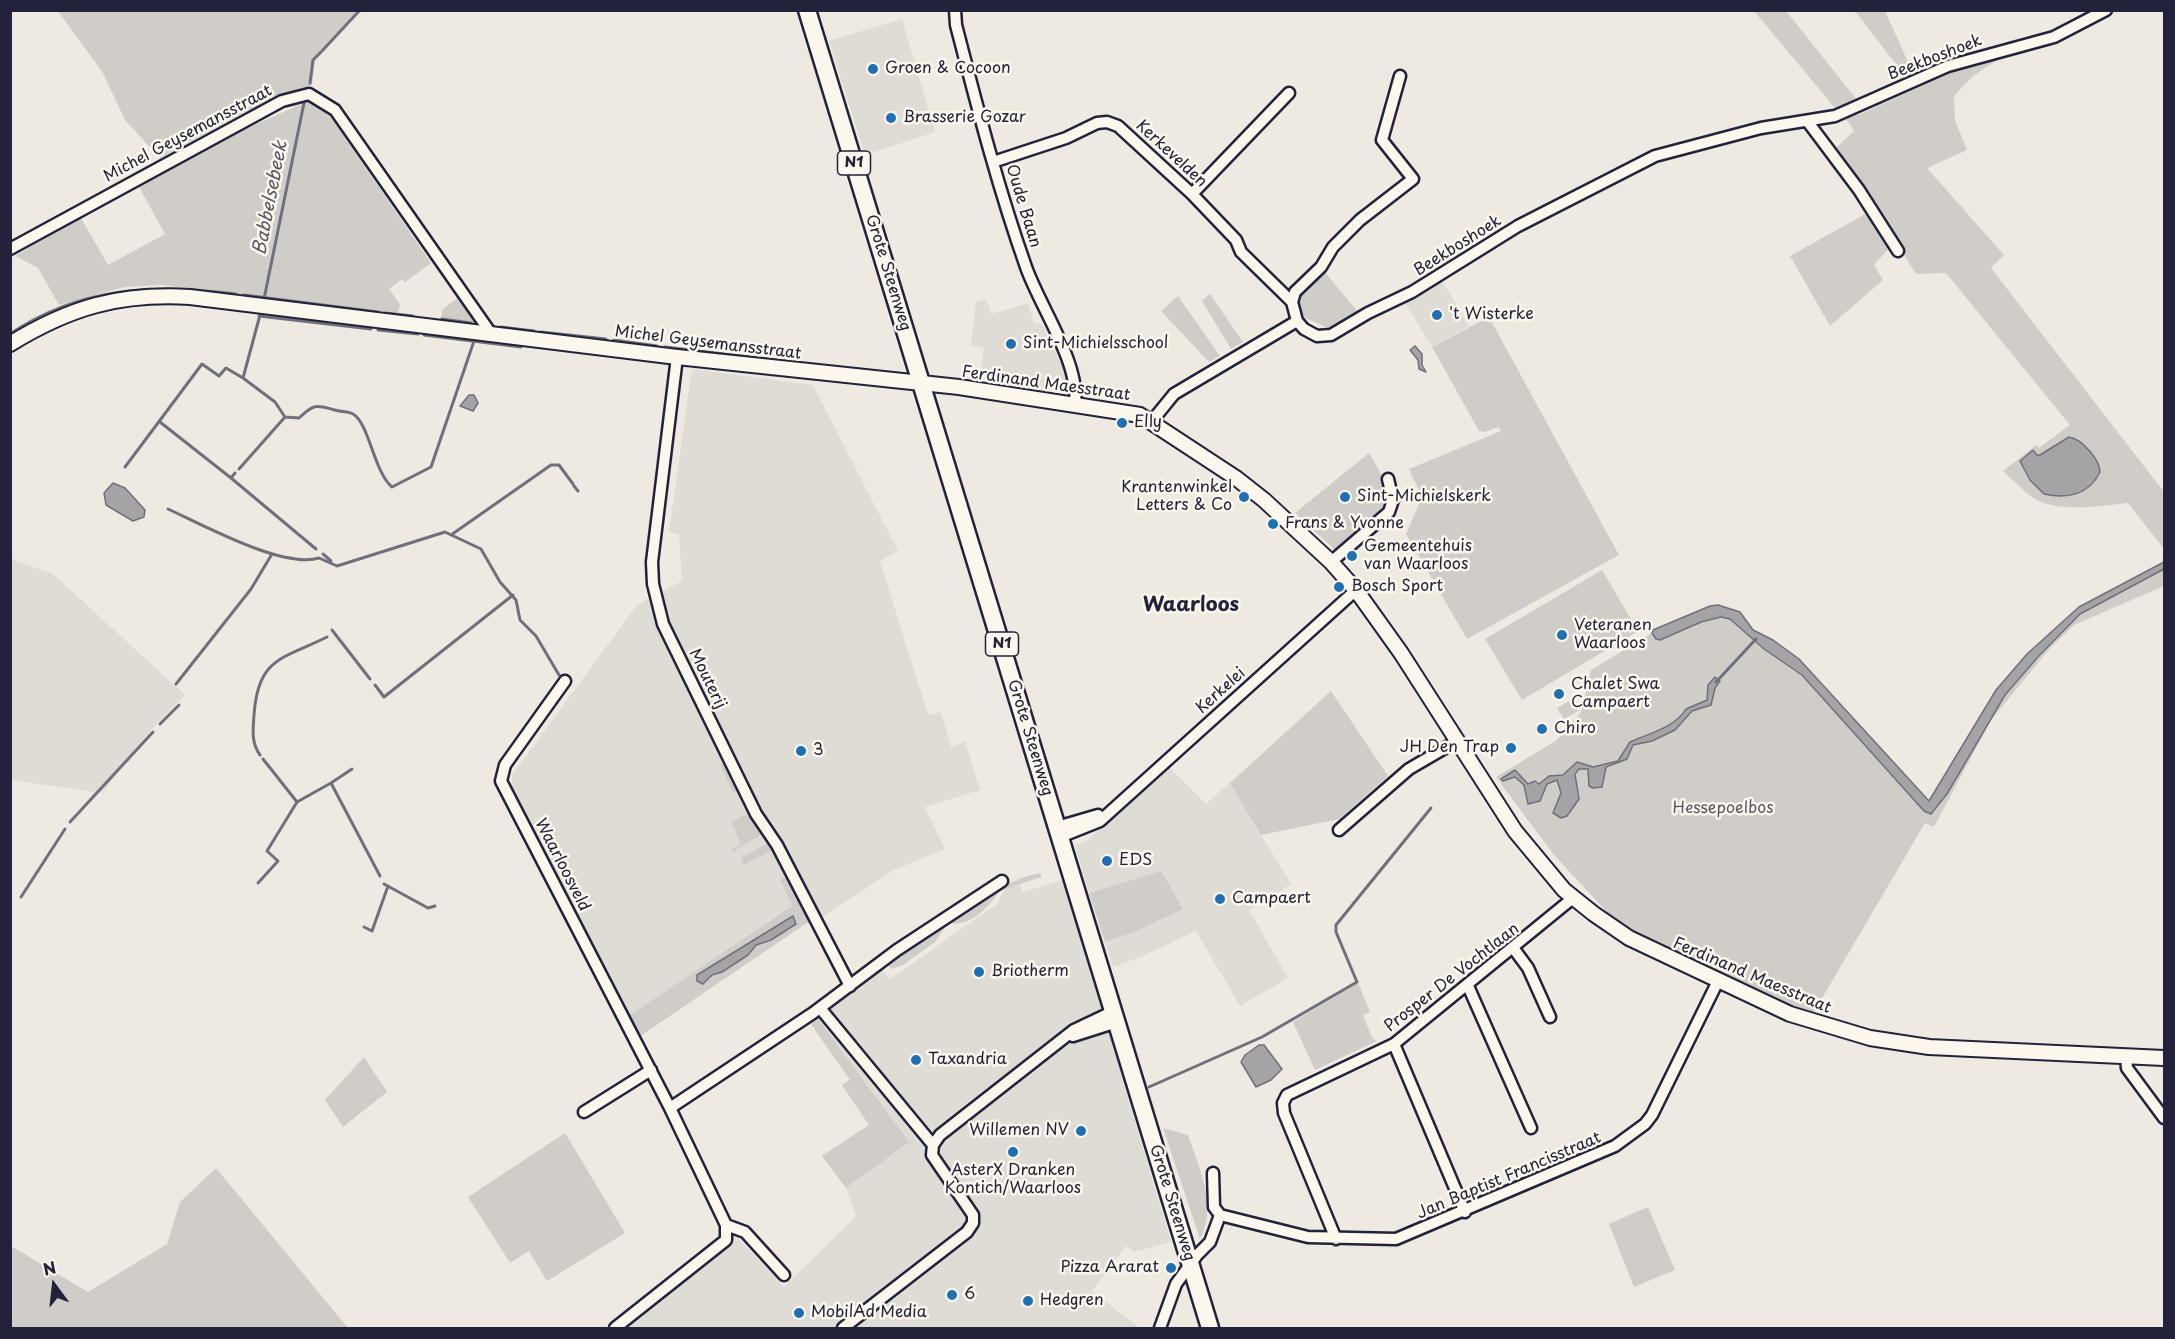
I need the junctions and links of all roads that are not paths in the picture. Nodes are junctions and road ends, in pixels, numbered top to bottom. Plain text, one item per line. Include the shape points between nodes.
1 (807, 10) edge
2 (955, 10) edge
3 (2106, 10) edge
4 (2089, 14) edge
5 (1400, 76) dead end
6 (1289, 93) dead end
7 (1808, 122) junction
8 (993, 162) junction
9 (1192, 194) junction
10 (10, 249) edge
11 (1898, 251) dead end
12 (1292, 302) junction
13 (1298, 321) junction
14 (490, 333) junction
15 (10, 344) edge
16 (676, 357) junction
17 (922, 384) junction
18 (1075, 404) junction
19 (1152, 421) junction
20 (1388, 479) dead end
21 (1331, 562) junction
22 (1356, 590) junction
23 (565, 681) dead end
24 (1457, 741) junction
25 (1339, 830) dead end
26 (1059, 832) junction
27 (1002, 881) dead end
28 (1573, 898) junction
29 (1514, 949) junction
30 (1718, 981) junction
31 (850, 986) junction
32 (1468, 986) junction
33 (820, 1008) junction
34 (1115, 1016) junction
35 (1551, 1017) dead end
36 (1394, 1044) junction
37 (2126, 1057) junction
38 (2164, 1058) edge
39 (651, 1070) junction
40 (670, 1108) junction
41 (585, 1112) dead end
42 (2164, 1118) edge
43 (1531, 1128) dead end
44 (933, 1145) junction
45 (1213, 1173) dead end
46 (1466, 1212) junction
47 (1220, 1215) junction
48 (726, 1225) junction
49 (1336, 1239) junction
50 (1190, 1263) junction
51 (784, 1275) dead end
52 (615, 1329) edge
53 (843, 1329) edge
54 (1160, 1329) edge
55 (1210, 1329) edge

1 - 17 main road, Grote Steenweg / N1
2 - 8 street, Oude Baan via 958,35
3 - 4 street, Beekboshoek
4 - 7 street, Beekboshoek via 2054,37 1961,61 1852,109
5 - 12 street via 1382,140 1413,179 1378,204 1333,247 1321,267 1295,292
6 - 9 street
7 - 11 street
7 - 13 street, Beekboshoek via 1706,141 1641,162 1518,226 1412,292 1331,335 1317,336
8 - 9 street, Kerkevelden via 1107,122 1118,126
8 - 18 street, Oude Baan via 1026,268 1076,379
9 - 12 street, Kerkevelden
10 - 14 street, Michel Geysemansstraat via 282,101 309,94 335,110
12 - 13 street
13 - 19 street via 1174,393
14 - 15 street, Michel Geysemansstraat via 165,296 122,297 66,313
14 - 16 street, Michel Geysemansstraat
16 - 17 street, Michel Geysemansstraat
16 - 31 street, Mouterij via 652,562 657,605 756,814 777,845
17 - 18 street, Ferdinand Maesstraat
17 - 26 main road, Grote Steenweg / N1
18 - 19 street, Ferdinand Maesstraat via 1130,412
19 - 21 street, Ferdinand Maesstraat via 1264,500
20 - 21 street via 1393,500 1389,512
21 - 22 street, Ferdinand Maesstraat
22 - 24 street, Ferdinand Maesstraat
22 - 26 street, Kerkelei via 1100,821
23 - 39 street, Waarloosveld via 505,765 501,781
24 - 25 street via 1409,769
24 - 28 street, Ferdinand Maesstraat via 1515,831
26 - 34 main road, Grote Steenweg / N1
27 - 31 street
28 - 29 street, Prosper De Vochtlaan
28 - 30 street, Ferdinand Maesstraat via 1629,938
29 - 32 street, Prosper De Vochtlaan
29 - 35 street via 1528,968
30 - 37 street, Ferdinand Maesstraat via 1815,1023 1897,1043
30 - 46 street, Jan Baptist Francisstraat via 1659,1104 1645,1124 1603,1153
31 - 33 street
32 - 36 street, Prosper De Vochtlaan
32 - 43 street
33 - 40 street
33 - 44 street
34 - 44 street via 1074,1030 940,1135
34 - 50 main road, Grote Steenweg / N1
36 - 46 street
36 - 49 street, Prosper De Vochtlaan via 1296,1089 1283,1103
37 - 38 street, Ferdinand Maesstraat
37 - 42 street via 2127,1068
39 - 40 street, Waarloosveld
39 - 41 street
40 - 48 street, Waarloosveld
44 - 53 street via 936,1164 973,1215 974,1223
45 - 47 street via 1214,1207
46 - 49 street, Jan Baptist Francisstraat via 1402,1238
47 - 49 street, Jan Baptist Francisstraat via 1308,1237
47 - 50 street via 1210,1242
48 - 51 street via 745,1232
48 - 52 street via 726,1240
50 - 54 street via 1176,1284
50 - 55 main road, Grote Steenweg / N1

